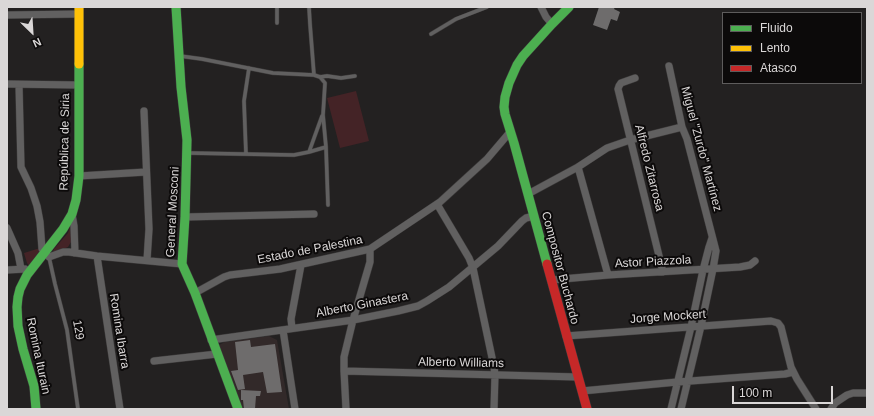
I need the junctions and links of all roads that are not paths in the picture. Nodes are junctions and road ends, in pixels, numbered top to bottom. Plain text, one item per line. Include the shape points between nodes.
1 (278, 7) edge
2 (309, 7) edge
3 (487, 7) edge
4 (541, 7) edge
5 (569, 7) edge
6 (175, 8) edge
7 (79, 11) edge
8 (7, 15) edge
9 (277, 22) dead end
10 (552, 24) junction
11 (431, 34) dead end
12 (179, 55) junction
13 (669, 66) dead end
14 (249, 68) junction
15 (314, 75) junction
16 (355, 76) dead end
17 (320, 77) junction
18 (635, 78) dead end
19 (7, 84) edge
20 (19, 85) junction
21 (78, 85) junction
22 (144, 111) dead end
23 (323, 115) junction
24 (682, 128) junction
25 (510, 132) junction
26 (630, 140) junction
27 (326, 147) junction
28 (309, 152) junction
29 (187, 153) junction
30 (246, 154) junction
31 (578, 167) junction
32 (146, 172) junction
33 (79, 176) junction
34 (528, 194) junction
35 (438, 204) junction
36 (328, 205) dead end
37 (72, 214) junction
38 (314, 214) dead end
39 (534, 216) junction
40 (185, 217) junction
41 (7, 228) edge
42 (712, 238) junction
43 (370, 249) junction
44 (75, 253) junction
45 (47, 255) junction
46 (97, 256) junction
47 (147, 260) junction
48 (755, 261) dead end
49 (182, 264) junction
50 (301, 265) junction
51 (33, 267) junction
52 (472, 268) junction
53 (21, 269) junction
54 (713, 269) junction
55 (7, 270) edge
56 (703, 270) junction
57 (663, 272) junction
58 (608, 275) junction
59 (551, 280) junction
60 (195, 293) junction
61 (353, 320) junction
62 (701, 326) junction
63 (691, 327) junction
64 (292, 328) junction
65 (283, 330) junction
66 (566, 336) junction
67 (211, 340) junction
68 (217, 354) junction
69 (154, 361) dead end
70 (344, 371) junction
71 (793, 372) junction
72 (495, 375) junction
73 (578, 377) junction
74 (677, 382) junction
75 (688, 382) junction
76 (582, 391) junction
77 (867, 393) edge
78 (36, 409) edge
79 (78, 409) edge
80 (120, 409) edge
81 (238, 409) edge
82 (295, 409) edge
83 (346, 409) edge
84 (494, 409) edge
85 (587, 409) edge
86 (671, 409) edge
87 (682, 409) edge
88 (816, 409) edge
89 (831, 409) edge

1 - 9 lane
2 - 15 lane
3 - 11 lane via 456,19
4 - 10 street
5 - 10 street, Compositor Buchardo
6 - 12 street, General Mosconi
7 - 8 street
7 - 21 street, República de Siria
10 - 25 street, Compositor Buchardo via 523,56 508,83 504,107
12 - 14 lane
12 - 29 street, General Mosconi
13 - 24 street, Miguel "Zurdo" Martínez
14 - 15 lane via 273,73
14 - 30 lane via 244,101
15 - 17 lane
16 - 17 lane
17 - 23 lane via 325,83
18 - 26 street, Alfredo Zitarrosa via 621,83 618,89
19 - 20 street
20 - 21 street
20 - 45 street via 21,167 35,198 42,249
21 - 33 street, República de Siria
22 - 32 street
23 - 27 lane
23 - 28 lane
24 - 26 street
24 - 42 street, Miguel "Zurdo" Martínez
25 - 34 street, Compositor Buchardo
25 - 35 street, Estado de Palestina via 487,159
26 - 31 street via 607,148
26 - 57 street, Alfredo Zitarrosa
27 - 28 lane
27 - 36 lane
28 - 30 lane via 294,155
29 - 30 lane
29 - 40 street, General Mosconi
31 - 34 street
31 - 58 street
32 - 33 street
32 - 47 street via 149,229
33 - 37 street, República de Siria
34 - 39 street, Compositor Buchardo
35 - 43 street, Estado de Palestina
35 - 52 street via 469,258
37 - 44 street
37 - 45 street, República de Siria
38 - 40 street
39 - 52 street, Alberto Ginastera via 522,221
39 - 59 street, Compositor Buchardo
40 - 49 street, General Mosconi
41 - 53 street via 18,253
42 - 54 street, Miguel "Zurdo" Martínez via 716,254
42 - 56 street
43 - 50 street, Estado de Palestina
43 - 61 street via 370,262
44 - 45 street
44 - 46 street
45 - 51 street, República de Siria
45 - 79 lane, 129 via 67,330
46 - 47 street
46 - 80 street, Romina Ibarra
47 - 49 street
48 - 54 street, Astor Piazzola via 740,268
49 - 60 street, General Mosconi
50 - 60 street, Estado de Palestina via 280,270 230,275
50 - 64 street via 291,319
51 - 53 street
51 - 78 street, Romina Iturain via 20,289 17,307 20,336 34,386
52 - 61 street, Alberto Ginastera via 449,287 418,306
52 - 72 street
53 - 55 street
54 - 56 street, Astor Piazzola
54 - 62 street, Miguel "Zurdo" Martínez
56 - 57 street, Astor Piazzola
56 - 63 street
57 - 58 street, Astor Piazzola
58 - 59 street, Astor Piazzola
59 - 66 street, Compositor Buchardo
60 - 67 street, General Mosconi
61 - 64 street, Alberto Ginastera
61 - 70 street via 344,357
62 - 63 street, Jorge Mockert
62 - 71 street, Jorge Mockert via 771,321 778,323
62 - 75 street, Miguel "Zurdo" Martínez
63 - 66 street, Jorge Mockert
63 - 74 street
64 - 65 street, Alberto Ginastera
65 - 67 street, Alberto Ginastera
65 - 82 street
66 - 73 street, Compositor Buchardo
67 - 68 street, General Mosconi
68 - 69 street
68 - 81 street, General Mosconi
70 - 72 street, Alberto Williams
70 - 83 street
71 - 75 street
71 - 88 street
72 - 73 street, Alberto Williams
72 - 84 street
73 - 76 street, Compositor Buchardo
74 - 75 street
74 - 76 street
74 - 86 street
75 - 87 street, Miguel "Zurdo" Martínez
76 - 85 street, Compositor Buchardo
77 - 89 street via 847,395

